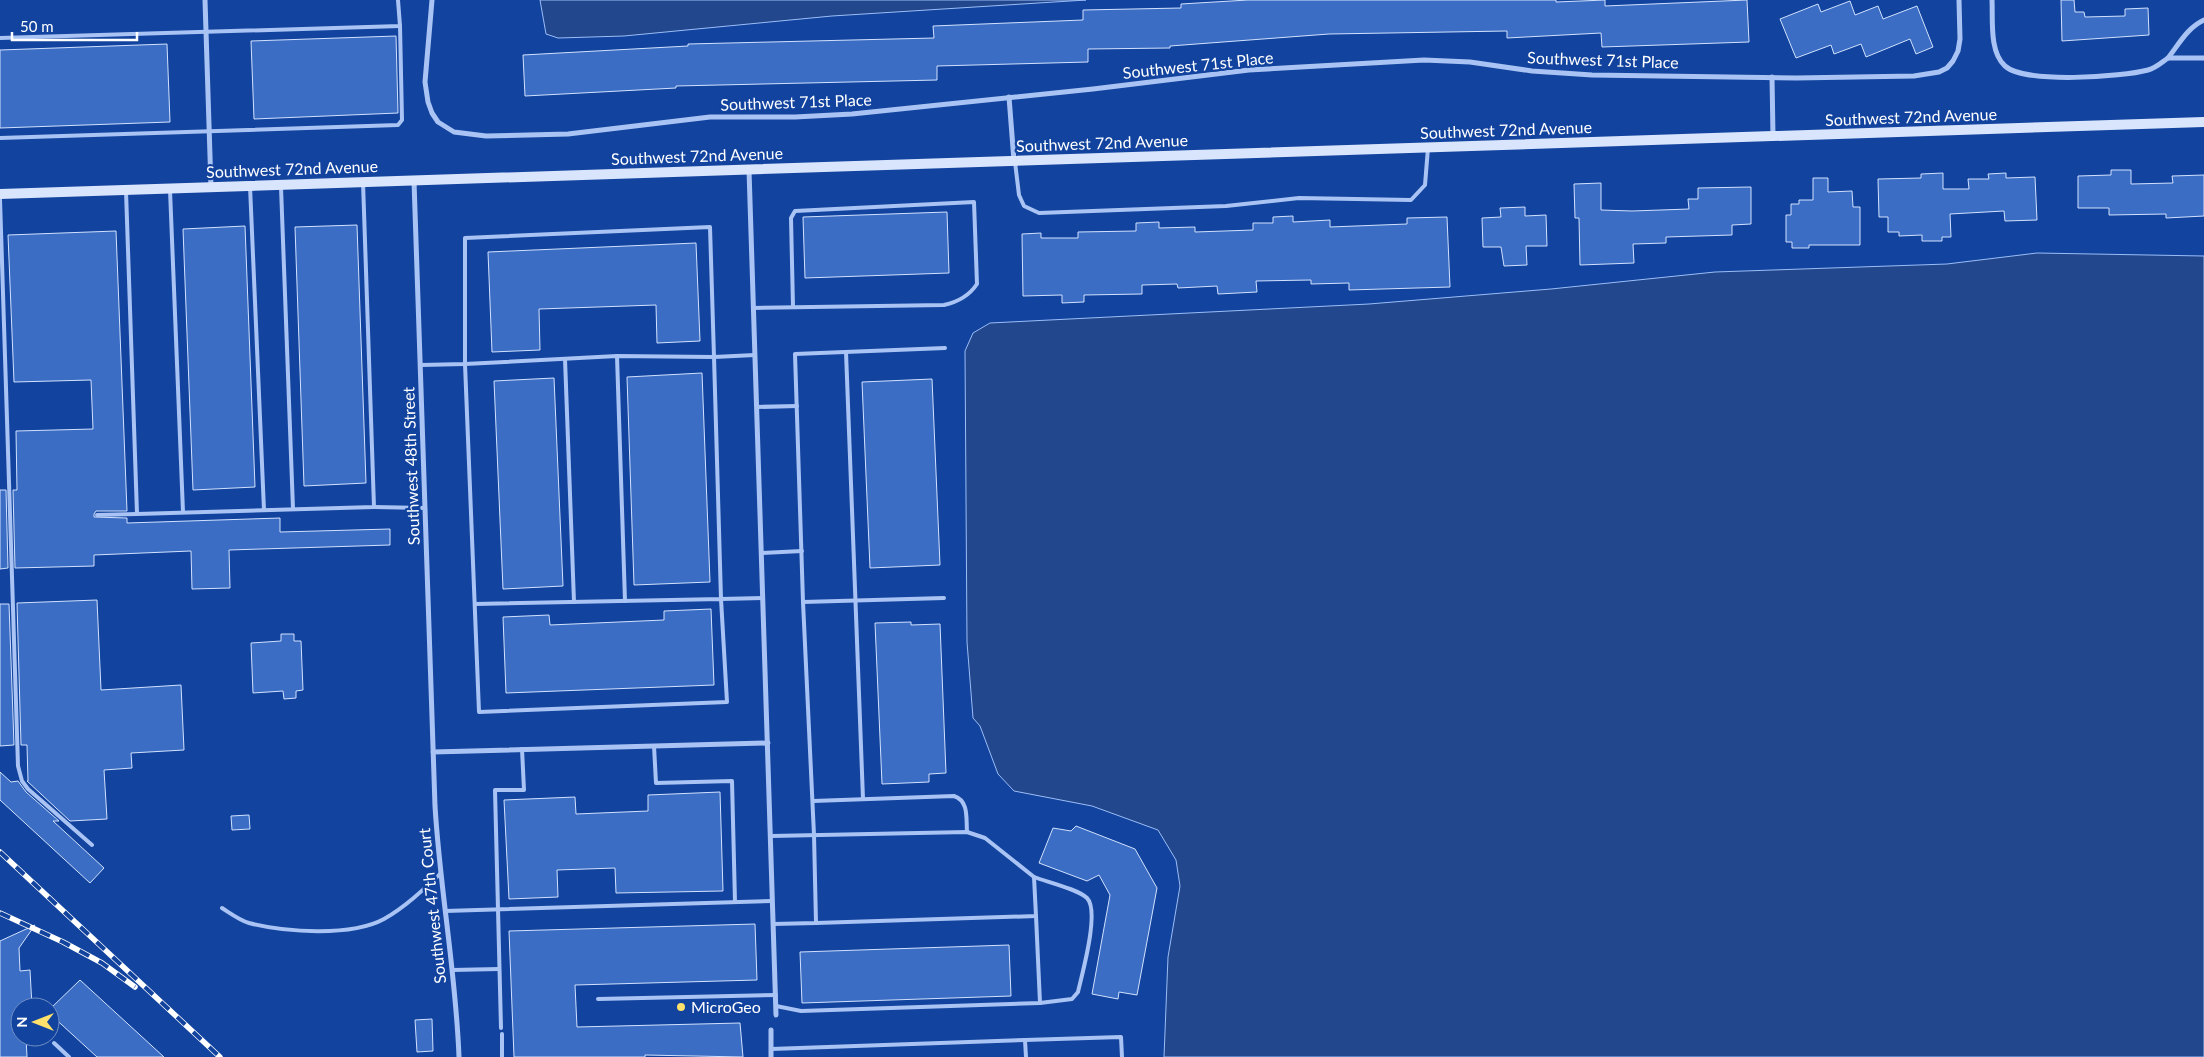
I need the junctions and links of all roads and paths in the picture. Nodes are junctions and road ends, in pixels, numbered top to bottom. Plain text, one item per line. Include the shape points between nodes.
1 (205, 0) edge
2 (398, 0) edge
3 (432, 0) edge
4 (1959, 0) edge
5 (1992, 0) edge
6 (2204, 20) edge
7 (400, 26) junction
8 (206, 32) junction
9 (0, 38) edge
10 (2168, 58) junction
11 (2204, 58) edge
12 (1772, 78) junction
13 (1009, 98) junction
14 (2204, 122) edge
15 (209, 132) junction
16 (1773, 136) junction
17 (0, 138) edge
18 (1428, 148) junction
19 (1014, 161) junction
20 (749, 170) junction
21 (414, 181) junction
22 (363, 182) junction
23 (281, 185) junction
24 (250, 186) junction
25 (211, 187) junction
26 (170, 189) junction
27 (126, 191) junction
28 (0, 194) edge
29 (0, 199) edge
30 (753, 308) junction
31 (793, 308) junction
32 (945, 348) dead end
33 (846, 352) junction
34 (755, 355) junction
35 (617, 356) junction
36 (714, 356) junction
37 (565, 359) junction
38 (466, 364) junction
39 (421, 365) junction
40 (797, 406) junction
41 (757, 407) junction
42 (374, 507) junction
43 (425, 508) junction
44 (292, 509) junction
45 (264, 510) junction
46 (182, 512) junction
47 (137, 514) junction
48 (97, 515) dead end
49 (802, 550) junction
50 (761, 552) junction
51 (763, 598) junction
52 (944, 598) dead end
53 (721, 599) junction
54 (625, 601) junction
55 (855, 601) junction
56 (574, 602) junction
57 (803, 602) junction
58 (475, 604) junction
59 (768, 742) junction
60 (654, 746) junction
61 (522, 749) junction
62 (433, 752) junction
63 (863, 799) junction
64 (812, 801) junction
65 (967, 832) junction
66 (814, 835) junction
67 (770, 836) junction
68 (92, 845) dead end
69 (440, 874) junction
70 (1034, 877) junction
71 (772, 901) junction
72 (736, 902) junction
73 (222, 908) dead end
74 (498, 909) junction
75 (445, 911) junction
76 (1036, 916) junction
77 (816, 923) junction
78 (773, 924) junction
79 (499, 969) junction
80 (452, 970) junction
81 (776, 995) junction
82 (598, 999) dead end
83 (1040, 1003) junction
84 (776, 1006) junction
85 (776, 1015) dead end
86 (501, 1028) dead end
87 (770, 1030) dead end
88 (502, 1034) dead end
89 (1025, 1040) junction
90 (58, 1047) edge
91 (771, 1049) junction
92 (69, 1057) edge
93 (459, 1057) edge
94 (502, 1057) edge
95 (771, 1057) edge
96 (1026, 1057) edge
97 (1122, 1057) edge

1 - 8 street
2 - 7 lane
3 - 13 street, Southwest 71st Place via 425,82 428,102 432,113 444,127 475,136 568,134 691,118 826,116
4 - 12 street, Southwest 71st Place via 1960,39 1954,61 1939,72 1914,76
5 - 10 street via 1997,53 2005,66 2020,74 2107,75 2149,70
6 - 10 street via 2185,35
7 - 8 lane
7 - 15 lane via 402,120 398,125
8 - 9 lane
8 - 15 street
10 - 11 street
12 - 13 street, Southwest 71st Place via 1570,74 1424,60 1249,70
12 - 16 street
13 - 19 street
14 - 16 street, Southwest 72nd Avenue
15 - 17 lane
15 - 25 street
16 - 18 street, Southwest 72nd Avenue
18 - 19 street, Southwest 72nd Avenue
18 - 19 lane via 1425,185 1411,200 1299,198 1226,206 1039,213 1024,206
19 - 20 street, Southwest 72nd Avenue
20 - 21 street, Southwest 72nd Avenue
20 - 30 street
21 - 22 street, Southwest 72nd Avenue
21 - 39 street, Southwest 48th Street
22 - 23 street, Southwest 72nd Avenue
22 - 42 lane
23 - 24 street, Southwest 72nd Avenue
23 - 44 lane
24 - 25 street, Southwest 72nd Avenue
24 - 45 lane
25 - 26 street, Southwest 72nd Avenue
26 - 27 street, Southwest 72nd Avenue
26 - 46 lane
27 - 28 street, Southwest 72nd Avenue
27 - 47 lane
29 - 68 lane via 18,766 28,789
30 - 31 lane
30 - 34 street
31 - 31 lane via 944,305 962,299 977,284 974,202 795,211 791,218
32 - 33 lane
33 - 40 lane via 795,354
33 - 55 lane
34 - 36 lane
34 - 41 street
35 - 36 lane
35 - 37 lane
35 - 54 lane
36 - 38 lane via 710,227 636,229 465,238
36 - 53 lane
37 - 38 lane
37 - 56 lane
38 - 39 lane
38 - 58 lane
39 - 43 street, Southwest 48th Street
40 - 41 lane
40 - 49 lane
41 - 50 street
42 - 43 lane
42 - 44 lane
43 - 62 street, Southwest 48th Street
44 - 45 lane
45 - 46 lane
46 - 47 lane
47 - 48 lane
49 - 50 lane
49 - 57 lane
50 - 51 street
51 - 53 lane
51 - 59 street
52 - 55 lane
53 - 54 lane
53 - 58 lane via 727,702 479,712
54 - 56 lane
55 - 57 lane
55 - 63 lane
56 - 58 lane
57 - 64 lane
59 - 60 street
59 - 67 street
60 - 61 street
60 - 72 lane via 656,783 732,781
61 - 62 street
61 - 74 lane via 524,790 494,790
62 - 69 street, Southwest 47th Court
63 - 64 lane
63 - 65 lane via 954,796 965,804
64 - 66 lane
65 - 66 lane
65 - 70 lane via 985,838
66 - 67 lane
66 - 77 lane
67 - 71 street
69 - 73 lane via 410,902 383,920 359,928 305,932 247,922
69 - 75 street, Southwest 47th Court
70 - 76 lane
70 - 83 lane via 1082,894 1093,910 1078,992 1066,1001
71 - 72 lane
71 - 78 street
72 - 74 lane
74 - 75 lane
74 - 79 lane
75 - 80 street, Southwest 47th Court
76 - 77 lane
76 - 83 lane
77 - 78 lane
78 - 81 street
79 - 80 lane
79 - 86 lane
80 - 93 street, Southwest 47th Court
81 - 82 lane
81 - 84 street
83 - 84 lane via 801,1011
84 - 85 street
87 - 91 street
88 - 94 lane
89 - 91 lane
89 - 96 lane
89 - 97 lane via 1121,1037
90 - 92 lane
91 - 95 street

